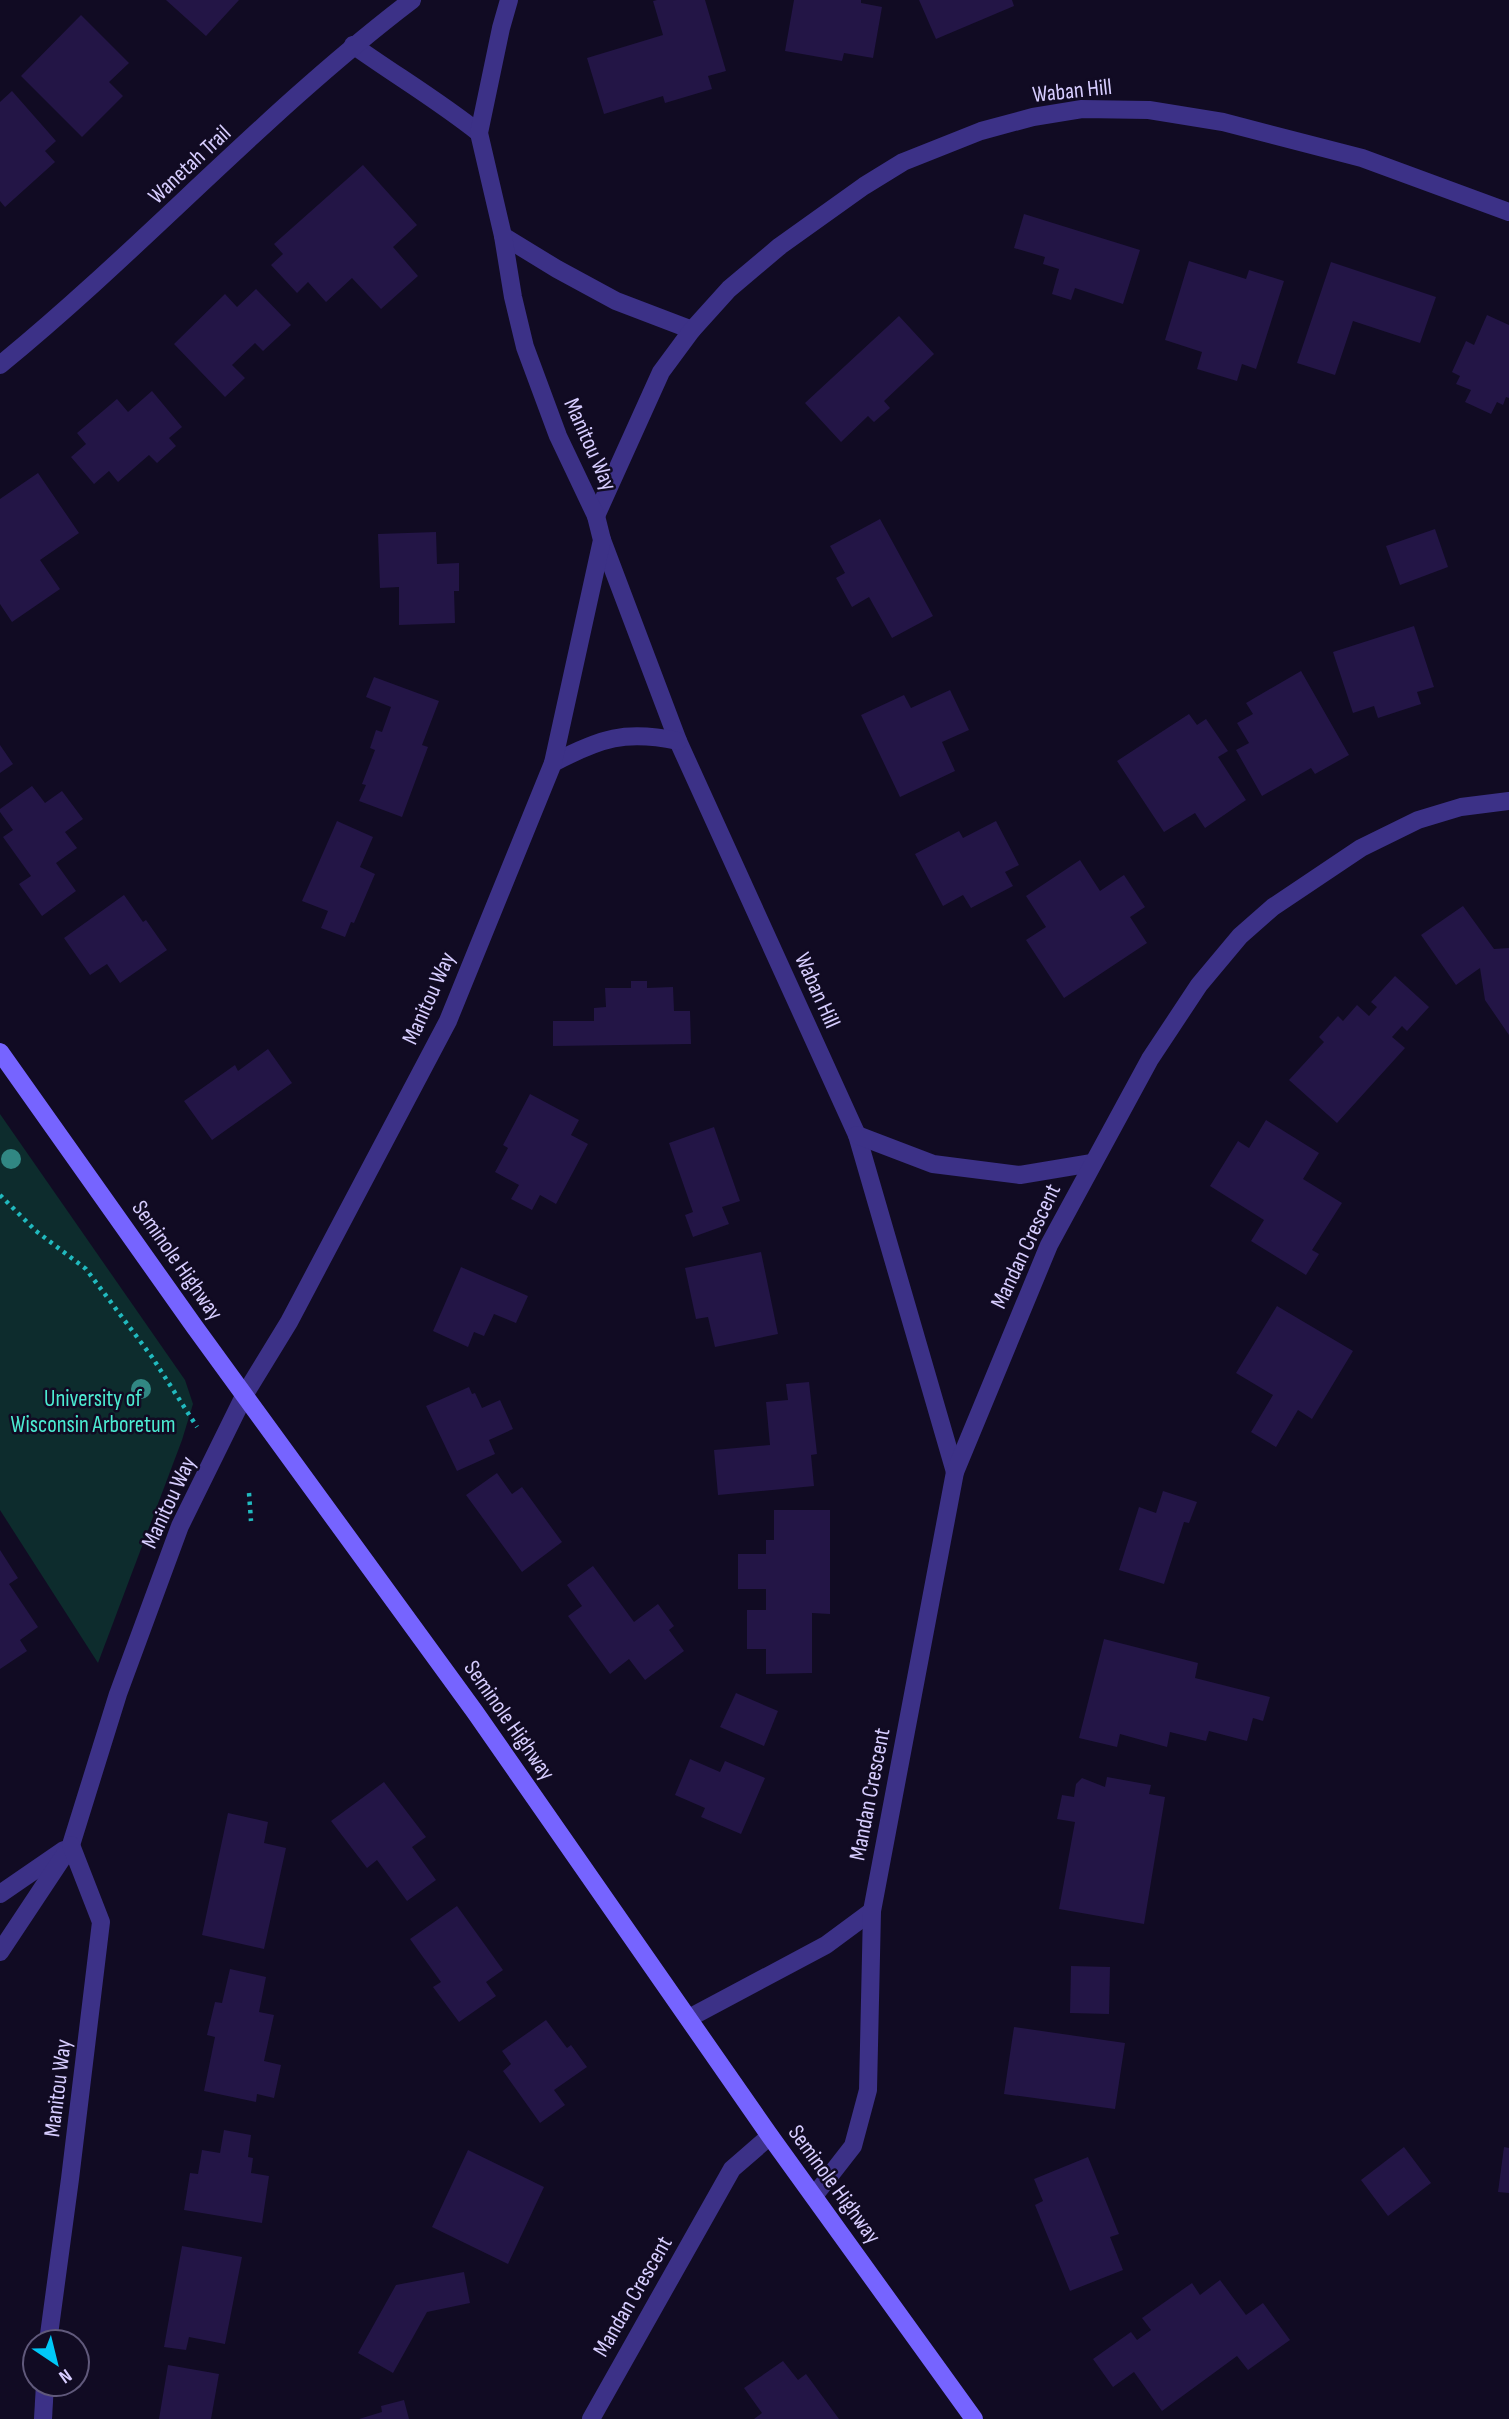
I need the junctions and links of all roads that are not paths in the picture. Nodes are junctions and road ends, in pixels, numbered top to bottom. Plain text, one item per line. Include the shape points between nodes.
1 (412, 0) edge
2 (509, 0) edge
3 (353, 45) junction
4 (479, 133) junction
5 (1509, 212) edge
6 (503, 236) junction
7 (692, 330) junction
8 (0, 365) edge
9 (596, 516) junction
10 (602, 540) junction
11 (678, 741) junction
12 (553, 762) junction
13 (1509, 802) edge
14 (0, 1052) edge
15 (856, 1135) junction
16 (1092, 1163) junction
17 (245, 1394) junction
18 (955, 1472) junction
19 (71, 1846) junction
20 (0, 1894) edge
21 (872, 1911) junction
22 (0, 1952) edge
23 (689, 2018) junction
24 (770, 2136) junction
25 (814, 2196) junction
26 (50, 2328) edge
27 (44, 2398) edge
28 (43, 2419) edge
29 (591, 2419) edge
30 (974, 2419) edge

1 - 3 street, Wanetah Trail
2 - 4 street, Manitou Way
3 - 4 street
3 - 8 street, Wanetah Trail via 63,314
4 - 6 street, Manitou Way
5 - 7 street, Waban Hill via 1362,158 1223,122 1149,110 1082,109 981,131 903,162 780,246 729,289
6 - 7 street via 617,301
6 - 9 street, Manitou Way via 525,346 558,436
7 - 9 street, Waban Hill via 661,372
9 - 10 street, Manitou Way
10 - 11 street, Waban Hill
10 - 12 street, Manitou Way
11 - 12 street via 647,735 615,737
11 - 15 street, Waban Hill
12 - 17 street, Manitou Way via 448,1021 289,1322
13 - 16 street, Mandan Crescent via 1461,807 1418,820 1361,848 1273,907 1240,936 1199,985 1150,1059
14 - 17 street, Seminole Highway
15 - 16 street via 933,1164 1020,1175
15 - 18 street, Waban Hill
16 - 18 street, Mandan Crescent via 1049,1245
17 - 19 street, Manitou Way via 180,1526 118,1694
17 - 23 street, Seminole Highway
18 - 21 street, Mandan Crescent
19 - 20 street
19 - 22 street, Manitou Way
19 - 26 street, Manitou Way via 102,1922
21 - 23 street via 826,1945
21 - 25 street, Mandan Crescent via 868,2090 853,2146
23 - 24 street, Seminole Highway
24 - 25 street, Seminole Highway
24 - 29 street, Mandan Crescent via 732,2169
25 - 30 street, Seminole Highway
27 - 28 street

